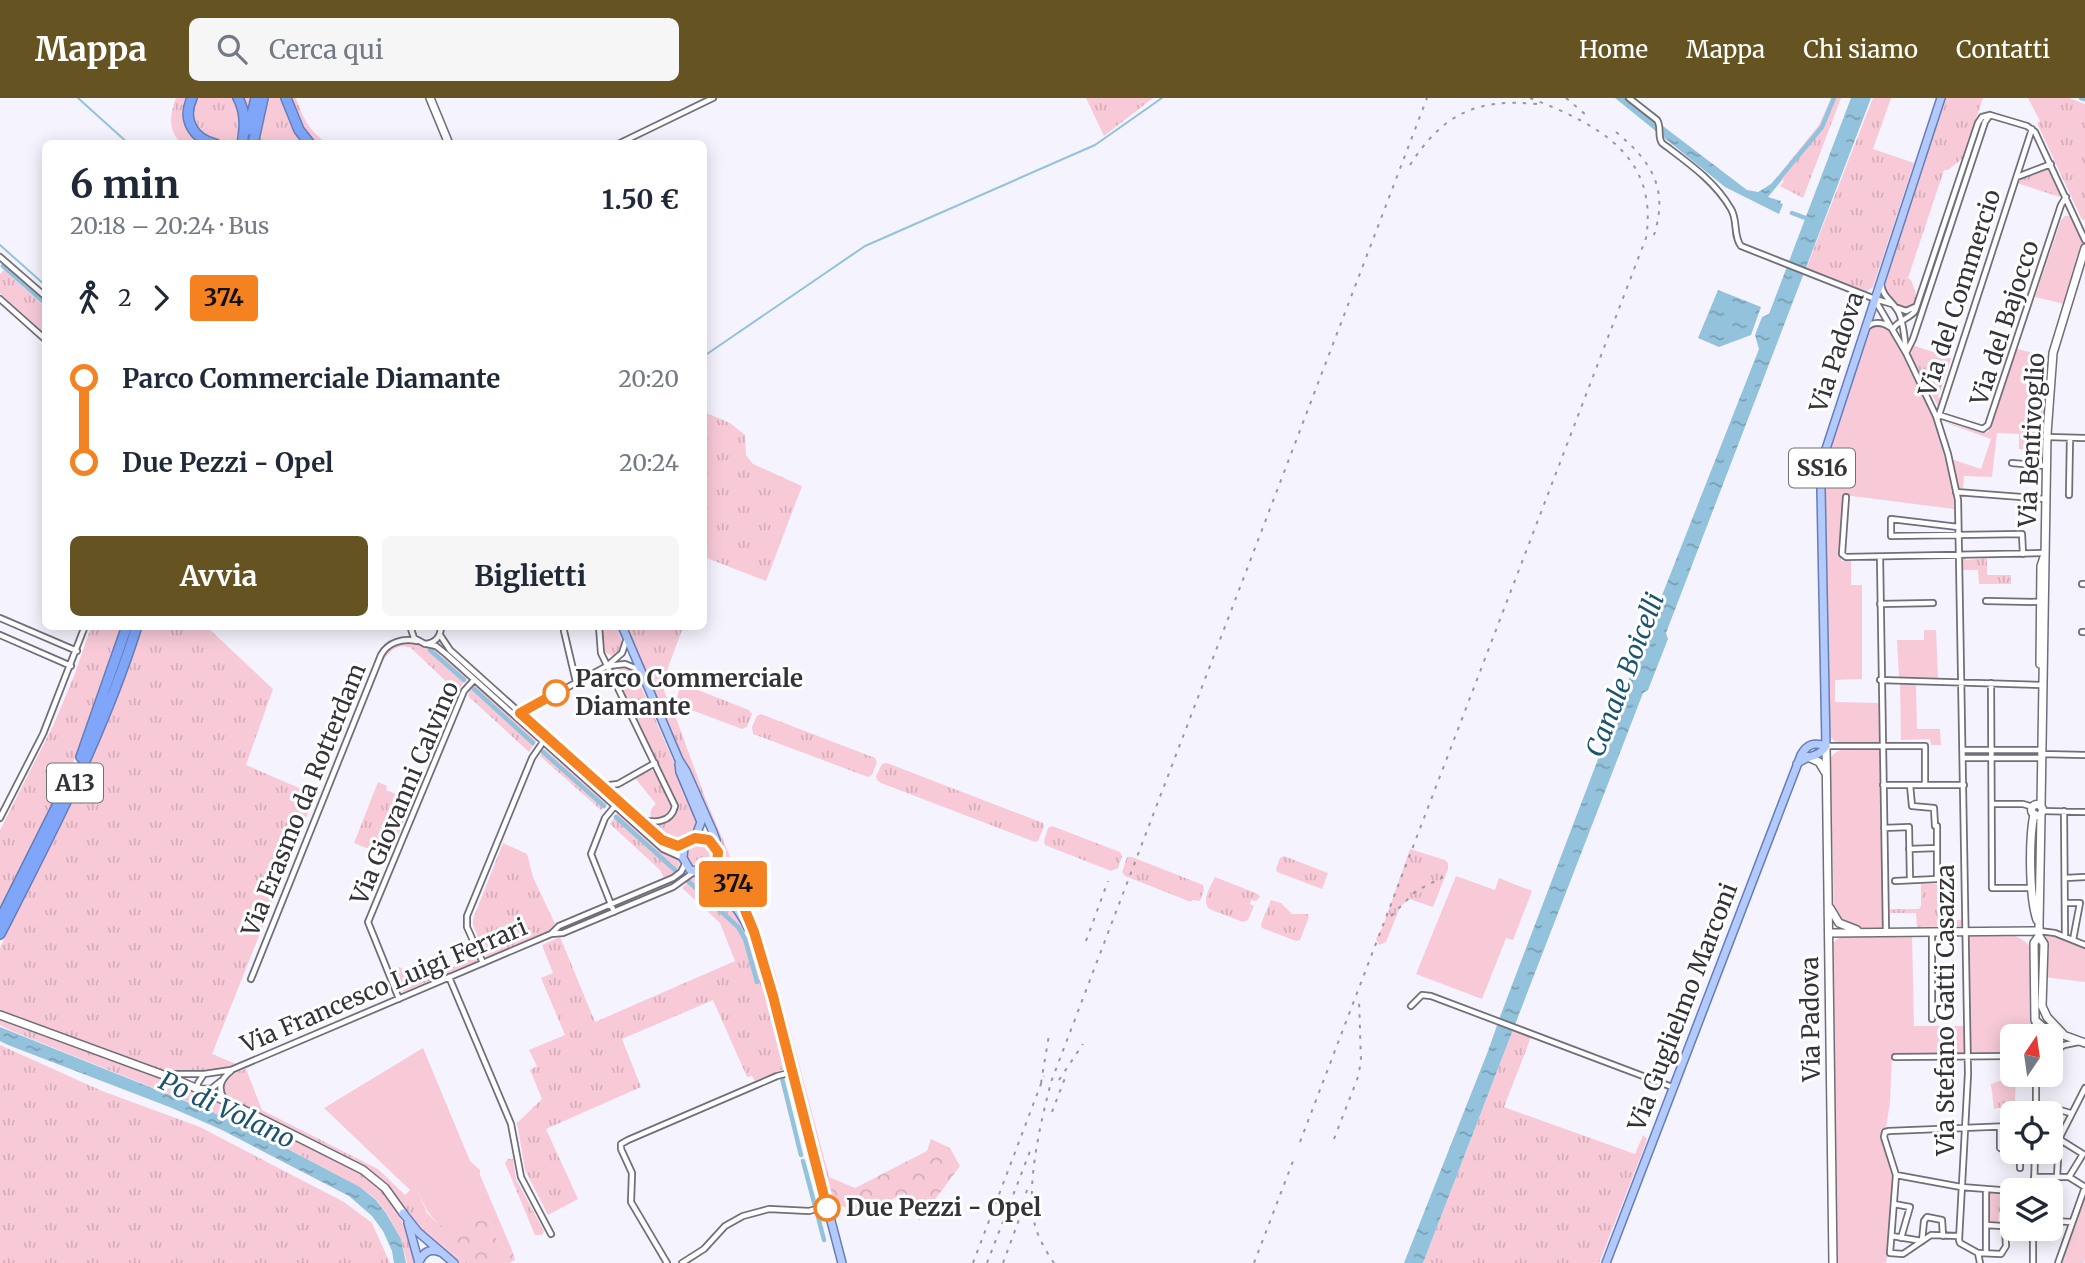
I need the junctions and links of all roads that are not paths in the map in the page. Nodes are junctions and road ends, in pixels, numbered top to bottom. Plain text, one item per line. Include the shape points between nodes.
1 (192, 98) edge
2 (238, 98) edge
3 (256, 98) edge
4 (263, 98) edge
5 (286, 98) edge
6 (430, 98) edge
7 (713, 98) edge
8 (1629, 98) edge
9 (1941, 98) edge
10 (1990, 115) junction
11 (2032, 129) junction
12 (207, 140) edge
13 (243, 140) edge
14 (244, 140) edge
15 (254, 140) edge
16 (307, 140) edge
17 (447, 140) edge
18 (626, 140) edge
19 (2051, 164) junction
20 (1963, 166) junction
21 (1970, 168) junction
22 (2017, 178) junction
23 (2066, 197) junction
24 (2070, 205) junction
25 (2075, 215) junction
26 (2058, 219) junction
27 (2085, 223) edge
28 (2083, 231) edge
29 (2085, 240) edge
30 (2085, 248) edge
31 (1, 259) edge
32 (1881, 281) junction
33 (42, 294) edge
34 (0, 299) edge
35 (1875, 299) junction
36 (1918, 303) junction
37 (1894, 306) junction
38 (1901, 321) junction
39 (1866, 328) junction
40 (1916, 332) junction
41 (1894, 333) junction
42 (42, 336) edge
43 (1905, 339) junction
44 (1906, 354) junction
45 (1938, 417) junction
46 (2047, 437) junction
47 (2070, 438) junction
48 (2085, 438) edge
49 (2012, 463) dead end
50 (2047, 466) junction
51 (1956, 492) junction
52 (2068, 495) dead end
53 (1846, 497) dead end
54 (2046, 499) junction
55 (1958, 527) junction
56 (1959, 535) junction
57 (2023, 554) junction
58 (2045, 554) junction
59 (1959, 555) junction
60 (1880, 557) junction
61 (1986, 601) dead end
62 (2040, 602) junction
63 (1933, 603) dead end
64 (1880, 604) junction
65 (0, 618) edge
66 (84, 630) edge
67 (126, 630) edge
68 (137, 630) edge
69 (408, 630) edge
70 (411, 630) edge
71 (441, 630) edge
72 (564, 630) edge
73 (599, 630) edge
74 (623, 630) edge
75 (0, 635) edge
76 (440, 635) junction
77 (626, 637) junction
78 (417, 641) junction
79 (398, 642) junction
80 (428, 644) junction
81 (2043, 647) junction
82 (77, 651) junction
83 (71, 666) junction
84 (607, 666) junction
85 (640, 670) junction
86 (474, 680) junction
87 (1880, 680) junction
88 (2044, 680) junction
89 (576, 682) junction
90 (1961, 683) junction
91 (1991, 683) junction
92 (1825, 711) junction
93 (520, 713) junction
94 (543, 742) junction
95 (1806, 746) junction
96 (1826, 746) junction
97 (1882, 746) junction
98 (1963, 748) junction
99 (1992, 754) junction
100 (2041, 754) junction
101 (2085, 755) edge
102 (1808, 757) junction
103 (1963, 758) junction
104 (679, 760) junction
105 (655, 763) junction
106 (1797, 765) junction
107 (1826, 775) junction
108 (618, 783) junction
109 (1883, 785) junction
110 (1910, 785) junction
111 (1925, 785) junction
112 (1964, 785) junction
113 (602, 786) junction
114 (616, 803) junction
115 (1992, 804) junction
116 (2038, 810) junction
117 (2064, 811) junction
118 (2085, 813) edge
119 (0, 818) edge
120 (638, 819) junction
121 (1884, 828) junction
122 (691, 841) junction
123 (716, 848) junction
124 (1937, 848) junction
125 (1909, 849) junction
126 (684, 861) junction
127 (716, 863) junction
128 (695, 872) junction
129 (2085, 877) edge
130 (2065, 878) junction
131 (669, 880) junction
132 (1910, 880) junction
133 (1895, 881) dead end
134 (673, 887) junction
135 (2032, 888) junction
136 (2065, 903) junction
137 (611, 904) junction
138 (1829, 905) junction
139 (614, 912) junction
140 (0, 920) edge
141 (1847, 928) junction
142 (2039, 930) junction
143 (1932, 931) junction
144 (1965, 931) junction
145 (2002, 931) junction
146 (1865, 932) junction
147 (1886, 932) junction
148 (1829, 933) junction
149 (0, 934) edge
150 (551, 934) junction
151 (2065, 936) junction
152 (2073, 940) junction
153 (2034, 943) junction
154 (2085, 945) edge
155 (760, 957) junction
156 (483, 963) junction
157 (449, 977) junction
158 (251, 979) dead end
159 (399, 999) junction
160 (1411, 1006) dead end
161 (2044, 1012) junction
162 (0, 1015) edge
163 (2035, 1017) junction
164 (1932, 1019) dead end
165 (2035, 1024) edge
166 (2040, 1024) edge
167 (2053, 1024) edge
168 (2063, 1034) edge
169 (2082, 1042) edge
170 (2063, 1046) edge
171 (1967, 1056) junction
172 (2000, 1056) edge
173 (1895, 1057) dead end
174 (231, 1070) junction
175 (790, 1072) junction
176 (158, 1073) junction
177 (204, 1074) junction
178 (221, 1081) junction
179 (1672, 1087) junction
180 (2085, 1087) edge
181 (197, 1088) junction
182 (228, 1102) junction
183 (2063, 1111) edge
184 (2070, 1113) junction
185 (2000, 1127) edge
186 (1965, 1128) junction
187 (2063, 1130) edge
188 (2063, 1142) edge
189 (2020, 1164) edge
190 (2035, 1164) edge
191 (2058, 1164) edge
192 (2020, 1168) dead end
193 (1896, 1175) junction
194 (2034, 1177) joint
195 (2057, 1177) junction
196 (2069, 1177) junction
197 (1961, 1187) junction
198 (2085, 1187) edge
199 (1986, 1189) junction
200 (2000, 1190) edge
201 (1894, 1205) junction
202 (823, 1207) junction
203 (403, 1213) junction
204 (2063, 1222) edge
205 (2072, 1222) junction
206 (1986, 1224) junction
207 (551, 1234) dead end
208 (1892, 1236) junction
209 (1943, 1236) junction
210 (1959, 1236) junction
211 (424, 1238) junction
212 (1901, 1238) junction
213 (1922, 1241) junction
214 (2033, 1241) edge
215 (441, 1252) junction
216 (1978, 1253) junction
217 (1986, 1253) junction
218 (419, 1263) edge
219 (454, 1263) edge
220 (667, 1263) edge
221 (682, 1263) edge
222 (842, 1263) edge
223 (1606, 1263) edge
224 (1833, 1263) edge
225 (1980, 1263) edge
226 (2033, 1263) edge
227 (2058, 1263) edge

1 - 12 highway via 188,111 191,127
2 - 13 highway via 245,124
3 - 14 highway
4 - 15 highway
5 - 16 highway
6 - 17 street
7 - 18 street
8 - 35 street via 1659,122 1662,143 1702,175 1730,207 1739,245
9 - 32 main road, Via Padova / SS16
10 - 11 street
10 - 20 street via 1979,120
10 - 21 street
11 - 19 street
11 - 22 street, Via del Commercio
19 - 22 street, Via del Commercio
19 - 23 street
20 - 21 street
20 - 36 street
21 - 40 street
22 - 45 street, Via del Commercio
23 - 24 street
23 - 26 street, Via del Bajocco
24 - 25 street
24 - 26 street, Via del Bajocco
25 - 26 street, Via del Bajocco via 2066,213
25 - 27 street
25 - 28 street
26 - 45 street, Via del Bajocco via 1988,425 1981,429
28 - 29 street
30 - 46 street, Via Bentivoglio via 2053,353
31 - 33 street
32 - 35 main road, Via Padova / SS16
32 - 37 street via 1884,295
34 - 42 street
35 - 37 street
35 - 39 main road, Via Padova / SS16
35 - 41 street, Via Stefano Gatti Casazza
36 - 37 street via 1906,311
36 - 38 street via 1912,315
37 - 38 street
38 - 41 street
38 - 43 street
39 - 41 street via 1878,323
39 - 92 main road, Via Padova / SS16 via 1823,467
40 - 43 street
40 - 44 street
41 - 43 street
41 - 44 street, Via Stefano Gatti Casazza
43 - 44 street
44 - 45 street, Via Stefano Gatti Casazza
45 - 51 street, Via Stefano Gatti Casazza
46 - 47 street
46 - 50 street, Via Bentivoglio
47 - 48 street
47 - 52 street
49 - 50 street
50 - 54 street, Via Bentivoglio
51 - 54 street
51 - 55 street, Via Stefano Gatti Casazza
53 - 60 street via 1842,552 1846,557
54 - 58 street, Via Bentivoglio
55 - 56 street, Via Stefano Gatti Casazza
55 - 56 street via 1891,519 1891,536
56 - 57 street via 2022,534
56 - 59 street, Via Stefano Gatti Casazza
57 - 58 street
57 - 59 street
58 - 62 street, Via Bentivoglio
58 - 81 street, Via Bentivoglio
59 - 60 street
59 - 90 street, Via Stefano Gatti Casazza
60 - 64 street
61 - 62 street
62 - 81 street, Via Bentivoglio
63 - 64 street
64 - 87 street
65 - 82 street
66 - 82 street
67 - 140 highway, A13 via 83,754
68 - 149 highway, A13 via 88,756
69 - 79 street, Via Erasmo da Rotterdam
70 - 78 street
71 - 76 street
72 - 89 street
73 - 84 street via 599,648
74 - 77 main road
75 - 83 street
76 - 80 street
76 - 93 street via 450,650
77 - 84 street via 622,653
77 - 85 main road
78 - 79 street
78 - 80 street
79 - 158 street, Via Erasmo da Rotterdam via 381,655
80 - 86 street
81 - 88 street, Via Bentivoglio via 2040,668
82 - 83 street
83 - 119 street
84 - 85 street via 625,664
84 - 89 street
84 - 105 street
85 - 104 main road
86 - 94 street
86 - 159 street, Via Giovanni Calvino via 464,691 368,922
87 - 90 street
87 - 97 street
88 - 91 street
88 - 100 street, Via Bentivoglio
89 - 93 street
90 - 91 street
90 - 98 street, Via Stefano Gatti Casazza
91 - 99 street
92 - 95 main road, Via Padova via 1819,736
92 - 96 main road, Via Padova / SS16
93 - 113 street
94 - 114 street
94 - 156 street via 532,758 467,916 467,927
95 - 96 main road
95 - 106 main road, Via Guglielmo Marconi
96 - 97 street
96 - 102 main road
96 - 107 street, Via Padova / SS16
97 - 109 street
97 - 111 street via 1925,746
98 - 99 street
98 - 103 street, Via Stefano Gatti Casazza
99 - 100 street
99 - 103 street
99 - 115 street
100 - 101 street
100 - 116 street, Via Bentivoglio
102 - 106 main road
102 - 107 street via 1819,762
103 - 112 street, Via Stefano Gatti Casazza
104 - 122 main road via 701,822
104 - 123 main road
105 - 108 street
105 - 120 street via 675,810 659,822
106 - 179 main road, Via Guglielmo Marconi
107 - 138 street, Via Padova / SS16
108 - 113 street
108 - 114 street
109 - 110 street
109 - 121 street
110 - 111 street
110 - 124 street via 1912,806 1934,808
111 - 112 street
112 - 144 street, Via Stefano Gatti Casazza
113 - 114 street
114 - 120 street
114 - 126 street via 663,849
114 - 137 street via 591,854
115 - 116 street via 2023,804
115 - 135 street via 1992,888
116 - 117 street
116 - 135 street, Via Bentivoglio via 2031,825
116 - 142 street, Via Bentivoglio via 2042,848
117 - 118 street
117 - 130 street
120 - 122 street via 665,843 678,846
121 - 125 street via 1909,827
121 - 147 street
122 - 123 main road via 709,840
122 - 126 main road via 683,853
123 - 127 main road
124 - 125 street
124 - 132 street via 1937,879
125 - 132 street
126 - 128 main road
126 - 131 street, Via Francesco Luigi Ferrari via 681,872
127 - 128 main road via 708,871
127 - 155 main road via 738,893
128 - 134 street, Via Francesco Luigi Ferrari
128 - 155 main road via 735,905
129 - 130 street
130 - 136 street
131 - 134 street
131 - 137 street, Via Francesco Luigi Ferrari
132 - 133 street
134 - 139 street, Via Francesco Luigi Ferrari
135 - 142 street, Via Bentivoglio
136 - 151 street
136 - 152 street via 2080,903
137 - 139 street
137 - 150 street, Via Francesco Luigi Ferrari via 559,926
138 - 141 street via 1837,922
138 - 148 street, Via Padova / SS16
139 - 150 street, Via Francesco Luigi Ferrari
141 - 146 street
141 - 148 street via 1833,928
142 - 145 street
142 - 151 street
142 - 153 street
142 - 161 street, Via Bentivoglio
143 - 144 street
143 - 147 street
143 - 164 street
144 - 145 street
144 - 171 street, Via Stefano Gatti Casazza
145 - 153 street
146 - 147 street
146 - 148 street
148 - 224 street, Via Padova / SS16
150 - 156 street, Via Francesco Luigi Ferrari
151 - 152 street
152 - 154 street
153 - 163 street
155 - 175 main road
156 - 157 street, Via Francesco Luigi Ferrari
157 - 159 street, Via Francesco Luigi Ferrari
157 - 207 street via 511,1124 521,1177
159 - 174 street, Via Francesco Luigi Ferrari
160 - 179 street via 1424,994 1431,996
161 - 163 street
161 - 167 street
162 - 176 street
163 - 165 street
163 - 166 street
168 - 169 street
169 - 170 street
171 - 172 street
171 - 173 street
171 - 186 street, Via Stefano Gatti Casazza
174 - 177 street, Via Francesco Luigi Ferrari
174 - 178 street, Via Francesco Luigi Ferrari
175 - 202 main road
175 - 220 street via 623,1142 632,1173 631,1202
176 - 177 street, Via Francesco Luigi Ferrari
176 - 181 street
177 - 181 street
178 - 181 street, Via Francesco Luigi Ferrari via 211,1089
178 - 182 street, Via Francesco Luigi Ferrari via 221,1095
179 - 223 main road, Via Guglielmo Marconi
180 - 184 street
181 - 182 street
182 - 203 street via 363,1170 385,1188
183 - 184 street
184 - 187 street
185 - 186 street
186 - 193 street via 1884,1133
186 - 197 street, Via Stefano Gatti Casazza
188 - 196 street via 2083,1154
189 - 192 street
190 - 194 street
191 - 195 street
193 - 197 street
193 - 201 street
194 - 195 street
195 - 196 street
196 - 198 street
197 - 199 street
197 - 210 street, Via Stefano Gatti Casazza
198 - 205 street
199 - 200 street
199 - 206 street
201 - 208 street
201 - 212 street via 1910,1206
202 - 221 street via 812,1211 769,1209 738,1218
202 - 222 main road
203 - 211 main road
203 - 211 main road via 419,1263
204 - 205 street
205 - 227 street
206 - 217 street
206 - 217 street via 2002,1226 2006,1246 2003,1253
208 - 212 street
208 - 213 street via 1890,1252 1903,1254
209 - 210 street
209 - 213 street via 1931,1235
209 - 213 street via 1942,1220 1926,1217
210 - 216 street via 1961,1243
211 - 215 main road
212 - 213 street
214 - 226 street
215 - 218 main road via 427,1252
215 - 219 main road
216 - 217 street
216 - 225 street

